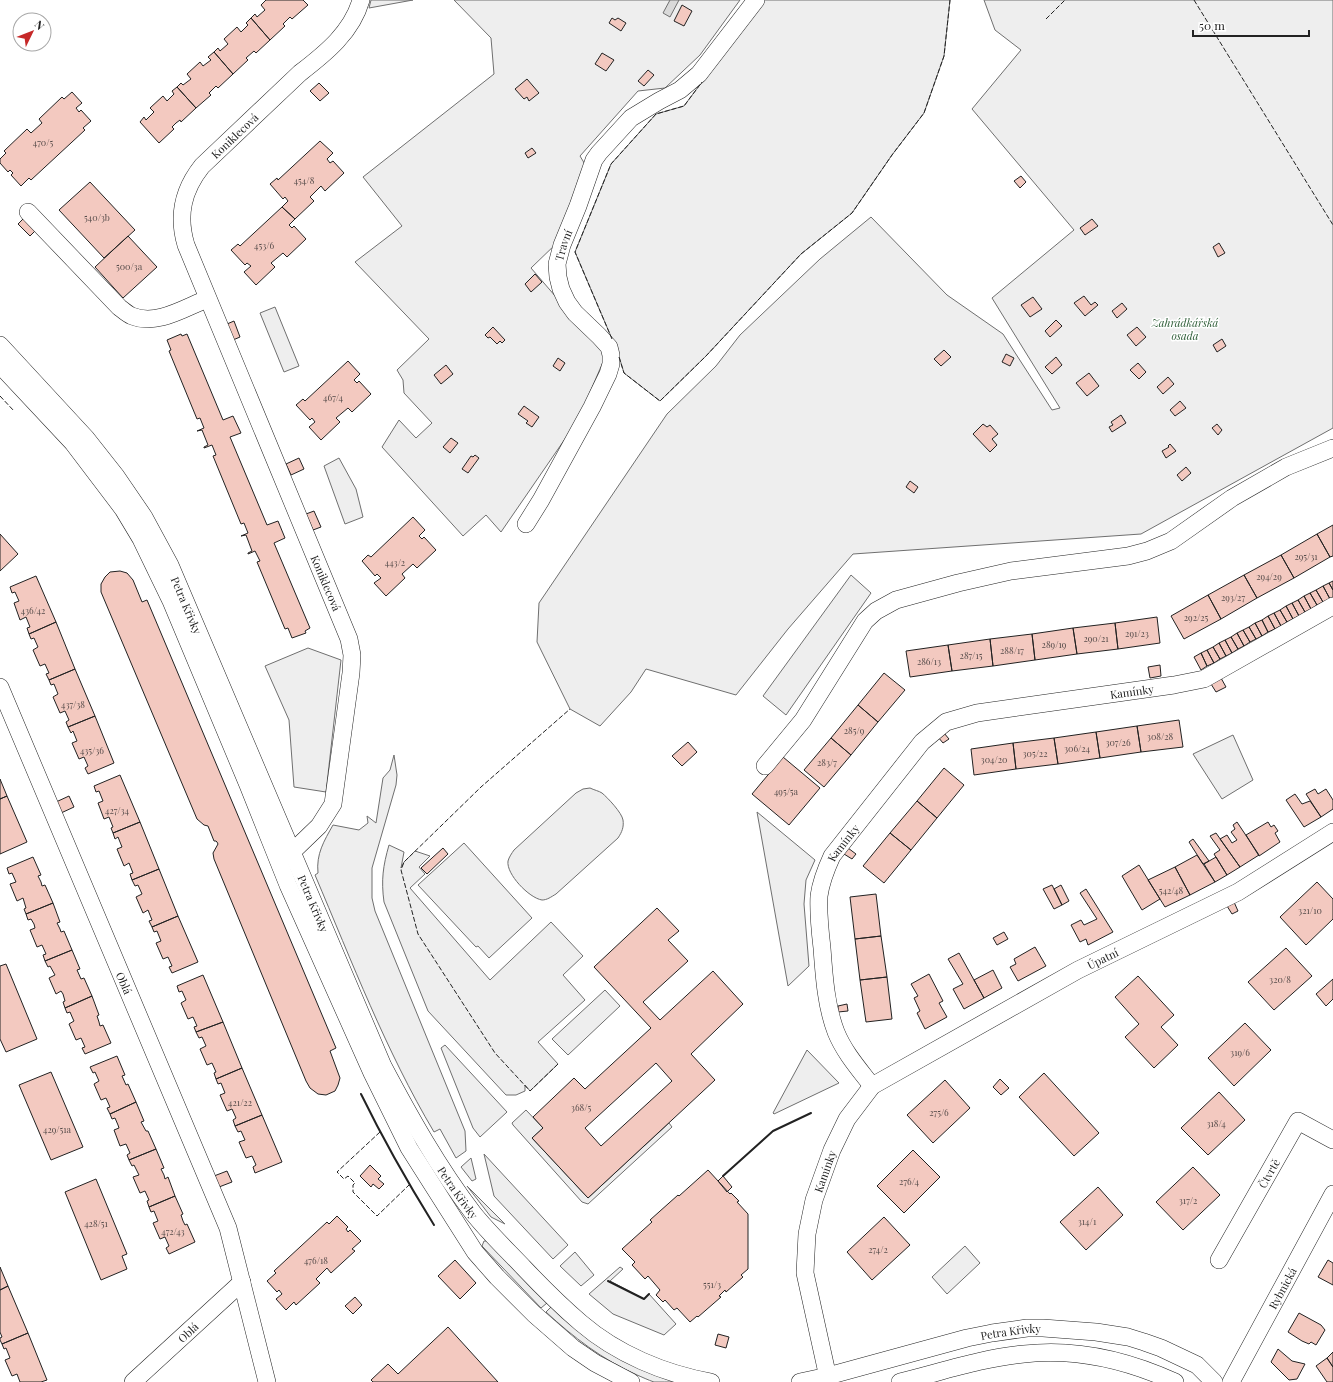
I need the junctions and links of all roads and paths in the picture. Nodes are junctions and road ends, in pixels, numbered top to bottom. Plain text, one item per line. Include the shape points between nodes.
1 (361, 0) edge
2 (756, 0) edge
3 (28, 212) dead end
4 (207, 299) junction
5 (0, 345) edge
6 (0, 365) edge
7 (1333, 448) edge
8 (526, 524) dead end
9 (1333, 606) edge
10 (0, 687) edge
11 (765, 766) dead end
12 (1333, 832) edge
13 (285, 855) junction
14 (872, 1086) junction
15 (1333, 1140) edge
16 (1333, 1194) edge
17 (1219, 1260) dead end
18 (242, 1282) junction
19 (828, 1379) edge
20 (133, 1382) edge
21 (267, 1382) edge
22 (631, 1382) edge
23 (711, 1382) edge
24 (800, 1382) edge
25 (900, 1382) edge
26 (1175, 1382) edge
27 (1214, 1382) edge
28 (1230, 1382) edge

1 - 4 street, Koniklecová via 355,18 339,39 211,156 194,175 184,200 181,227
2 - 8 street, Travní via 699,74 680,90 631,118 594,160 562,245 557,264 558,277 561,290 575,313 609,347 612,355 611,364 592,407
3 - 4 street via 118,307 130,316 146,320 162,317
4 - 13 street, Koniklecová via 351,648 351,673 333,804 319,826
5 - 13 street, Petra Křivky via 86,438 144,517 170,565
6 - 13 street, Petra Křivky via 73,443 123,509 141,539 171,601 248,784
7 - 11 street via 1286,467 1232,498 1171,541 1146,551 965,581 896,600 876,611 865,621 803,720
9 - 14 street, Kamínky via 1204,679 1174,686 977,713 946,722 922,742 832,856 823,876 819,896 824,977 836,1032 844,1049
10 - 18 street, Oblá via 228,1228
12 - 14 street, Úpatní via 1238,892 1078,970
13 - 22 street, Petra Křivky via 372,1073 409,1148 475,1252 554,1333 594,1363
13 - 23 street, Petra Křivky via 383,1066 425,1142 473,1212 517,1261 581,1324 638,1359 665,1370
14 - 19 street, Kamínky via 848,1119 832,1150 814,1200 807,1234 805,1273
15 - 17 street, Čtvrtě via 1298,1121
16 - 28 street, Rybnická
18 - 20 street, Oblá
18 - 21 street, Oblá
19 - 24 street, Petra Křivky
19 - 27 street, Petra Křivky via 967,1338 1004,1330 1042,1328 1096,1332 1144,1342 1197,1365
25 - 26 street via 988,1360 1041,1353 1109,1359

